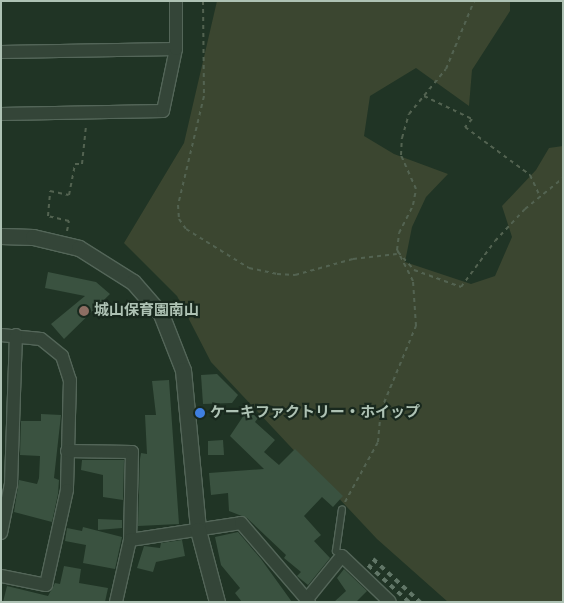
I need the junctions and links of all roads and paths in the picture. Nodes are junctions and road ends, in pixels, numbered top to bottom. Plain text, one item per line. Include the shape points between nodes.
1 (176, 1) edge
2 (203, 1) edge
3 (474, 1) edge
4 (176, 49) junction
5 (1, 52) edge
6 (424, 96) junction
7 (85, 113) junction
8 (1, 114) edge
9 (563, 178) edge
10 (540, 196) junction
11 (67, 231) dead end
12 (1, 236) edge
13 (397, 250) junction
14 (398, 254) junction
15 (1, 335) edge
16 (16, 335) junction
17 (68, 451) junction
18 (342, 509) joint
19 (198, 530) junction
20 (1, 534) edge
21 (130, 540) junction
22 (342, 556) junction
23 (1, 576) edge
24 (308, 600) edge
25 (116, 602) edge
26 (217, 602) edge
27 (390, 602) edge

1 - 4 street
2 - 14 path via 204,96 178,205 179,219 186,229 249,268 277,274 296,275 353,259
3 - 6 path via 446,69
4 - 5 street
4 - 7 street via 163,111
6 - 10 path via 472,119 466,128 530,175
6 - 13 path via 409,114 402,138 401,155 416,190 399,233
7 - 8 street
7 - 11 path via 87,141 82,164 76,164 69,195 50,191 48,216 69,221
9 - 10 path
10 - 13 path via 488,249 473,276 461,287 414,270
12 - 19 street via 33,237 79,248 134,282 161,314 183,370
13 - 14 path
14 - 18 path via 413,281 416,326 382,410 378,442
15 - 16 street
16 - 17 street via 41,339 62,356 70,380
16 - 20 street via 12,484
17 - 21 street via 132,452
17 - 23 street via 67,490 46,585
18 - 22 lane via 336,551
19 - 21 street
19 - 24 street via 246,525
19 - 26 street
21 - 25 street
22 - 24 street
22 - 27 street

